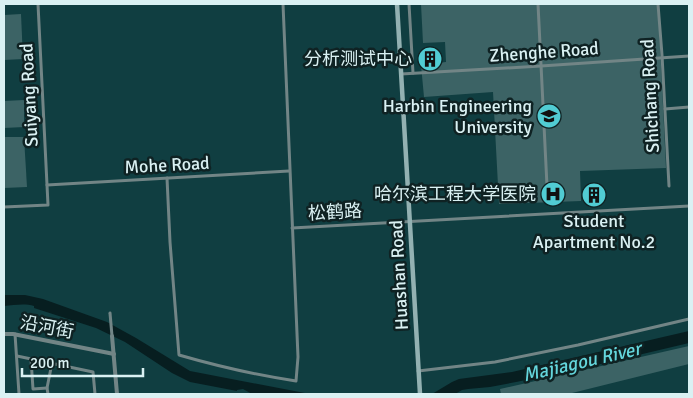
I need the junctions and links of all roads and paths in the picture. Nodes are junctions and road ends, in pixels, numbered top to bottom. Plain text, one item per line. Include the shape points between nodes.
1 (38, 4) edge
2 (283, 4) edge
3 (397, 4) edge
4 (410, 4) edge
5 (538, 4) edge
6 (658, 4) edge
7 (689, 56) edge
8 (662, 58) junction
9 (541, 66) junction
10 (413, 73) junction
11 (401, 74) junction
12 (689, 107) edge
13 (665, 108) junction
14 (289, 171) junction
15 (167, 178) junction
16 (47, 185) junction
17 (548, 186) dead end
18 (669, 186) dead end
19 (4, 206) edge
20 (689, 206) edge
21 (410, 222) junction
22 (292, 228) junction
23 (110, 313) dead end
24 (689, 320) edge
25 (4, 334) edge
26 (15, 334) junction
27 (112, 336) joint
28 (114, 354) junction
29 (17, 356) junction
30 (31, 359) junction
31 (52, 363) junction
32 (418, 371) junction
33 (47, 388) junction
34 (19, 394) edge
35 (48, 394) edge
36 (95, 394) edge
37 (117, 394) edge
38 (420, 394) edge

1 - 16 street, Suiyang Road
2 - 14 street
3 - 11 main road, Huashan Road
4 - 10 street
5 - 9 street
6 - 8 street, Shichang Road
7 - 8 street, Zhenghe Road
8 - 9 street, Zhenghe Road
8 - 13 street, Shichang Road
9 - 10 street, Zhenghe Road
9 - 17 street
10 - 11 street, Zhenghe Road
11 - 21 main road, Huashan Road
12 - 13 street
13 - 18 street, Shichang Road
14 - 15 street, Mohe Road
14 - 22 street
15 - 16 street, Mohe Road
15 - 22 street via 179,355 296,381 298,357
16 - 19 street, Suiyang Road via 48,205
20 - 21 street, 松鹤路
21 - 22 street, 松鹤路
21 - 32 main road, Huashan Road
23 - 27 street
24 - 32 street via 495,362
25 - 26 street, 沿河街
26 - 28 street, 沿河街
26 - 29 street
27 - 28 street
28 - 37 street
29 - 30 street
29 - 34 street
30 - 31 street
30 - 33 street via 32,389
31 - 33 street
31 - 36 street via 94,372
32 - 38 main road, Huashan Road
33 - 35 street

